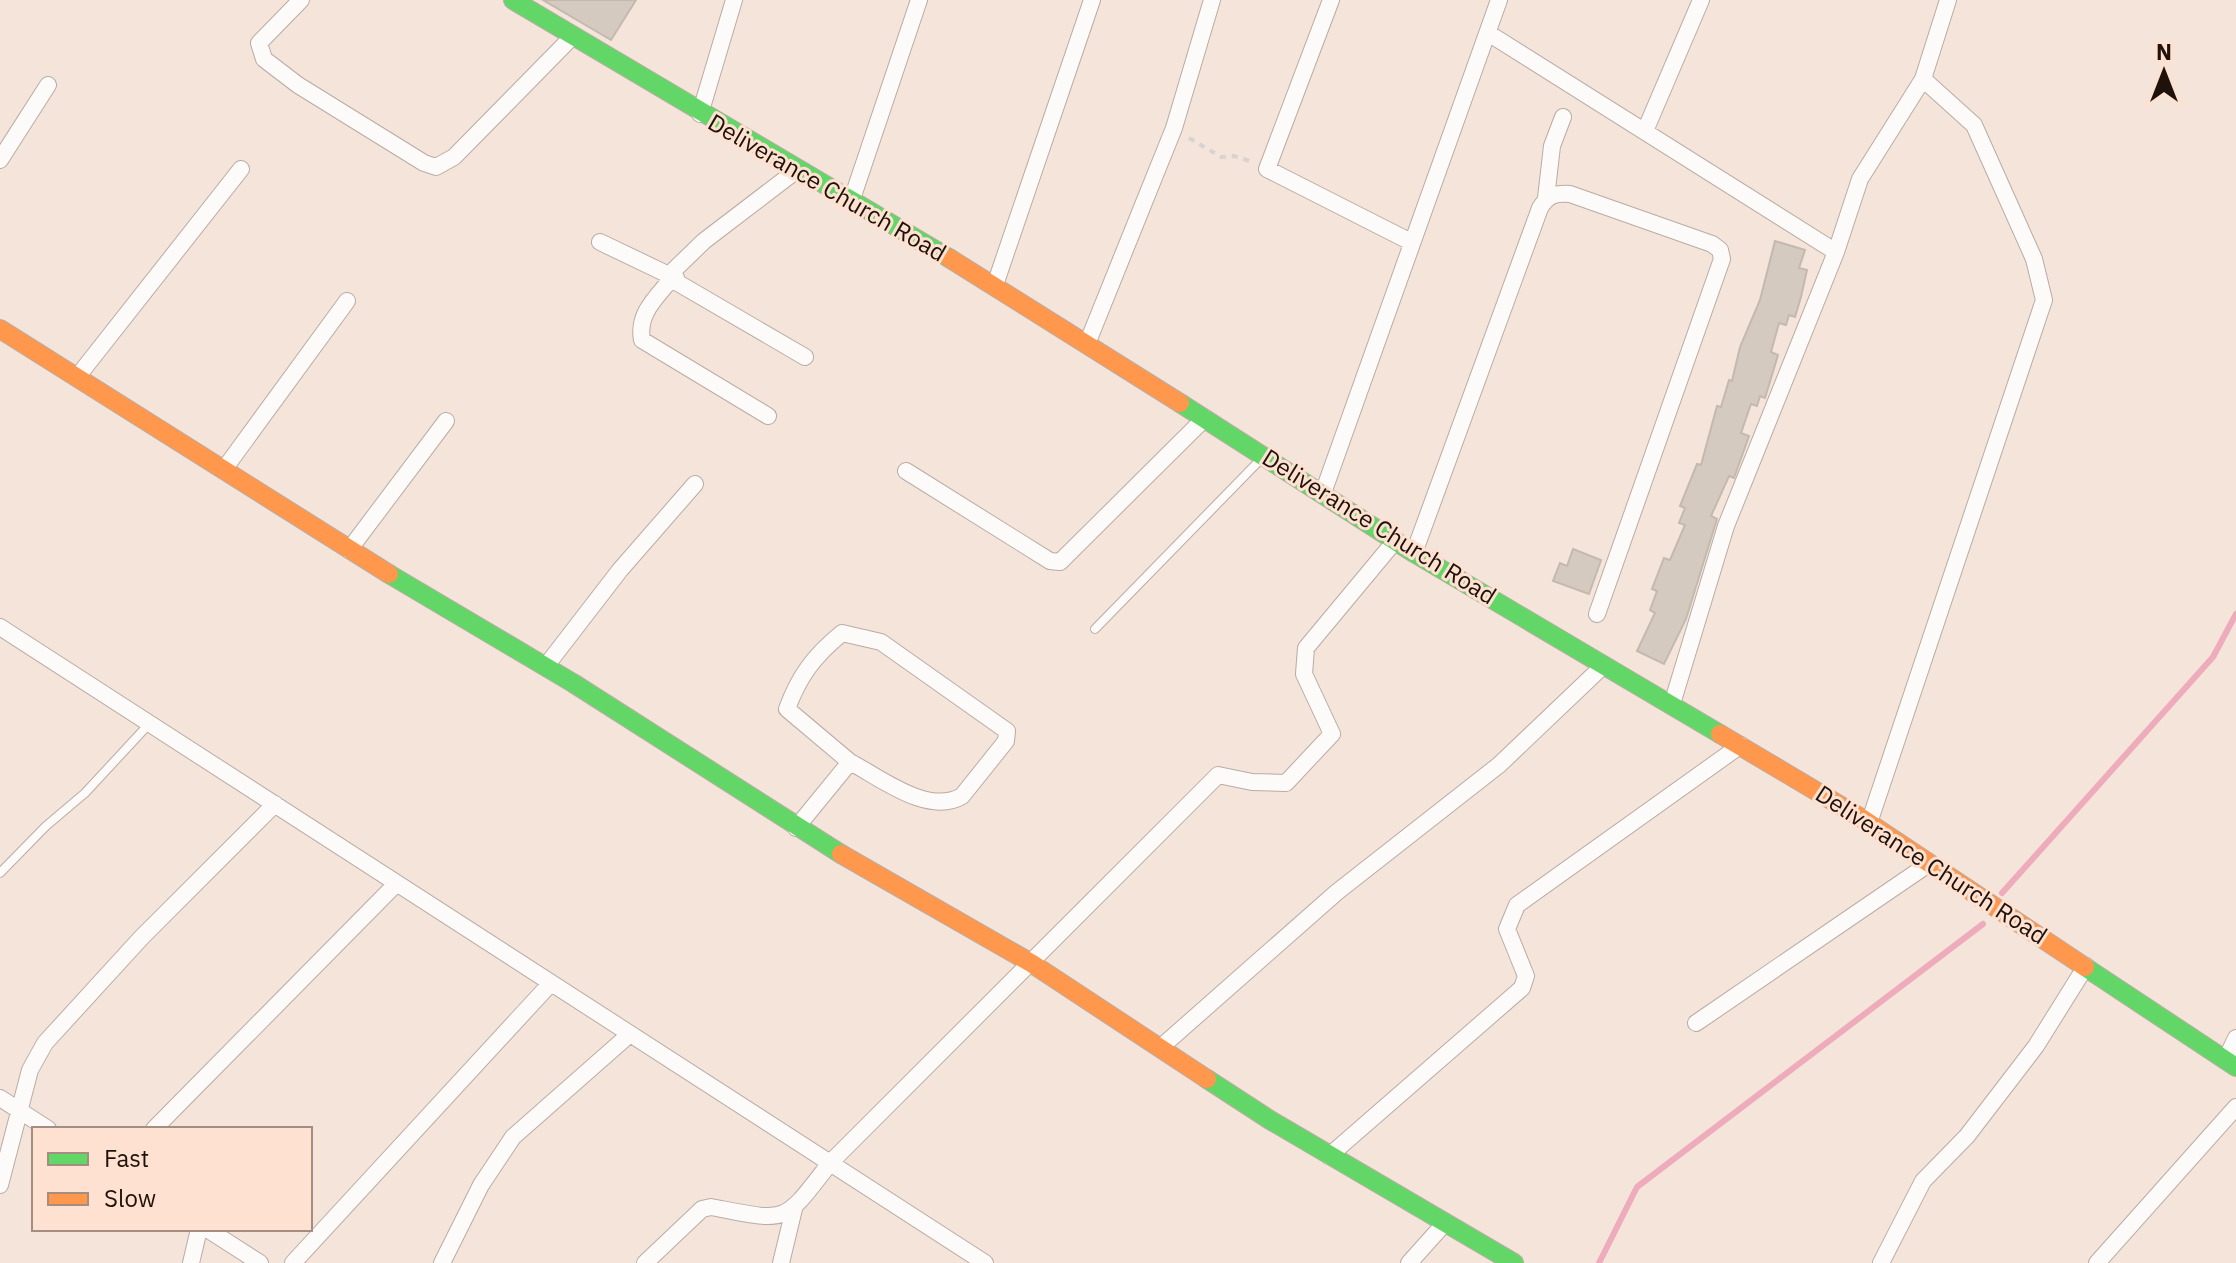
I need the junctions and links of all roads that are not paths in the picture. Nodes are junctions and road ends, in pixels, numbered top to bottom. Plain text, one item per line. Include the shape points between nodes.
1 (301, 0) edge
2 (513, 0) edge
3 (734, 0) edge
4 (919, 0) edge
5 (1092, 0) edge
6 (1212, 0) edge
7 (1331, 0) edge
8 (1499, 0) edge
9 (1701, 0) edge
10 (1949, 1) edge
11 (1488, 33) junction
12 (573, 36) junction
13 (1923, 79) junction
14 (48, 85) dead end
15 (700, 114) junction
16 (1563, 117) dead end
17 (1645, 131) junction
18 (0, 160) edge
19 (241, 169) dead end
20 (797, 170) junction
21 (1546, 198) junction
22 (851, 202) junction
23 (600, 242) dead end
24 (1411, 242) junction
25 (1836, 252) junction
26 (673, 277) junction
27 (995, 285) junction
28 (347, 301) dead end
29 (0, 329) edge
30 (1087, 344) junction
31 (805, 357) dead end
32 (78, 376) junction
33 (768, 416) dead end
34 (1205, 418) junction
35 (446, 421) dead end
36 (1265, 456) junction
37 (225, 468) junction
38 (906, 471) dead end
39 (695, 484) dead end
40 (1323, 493) junction
41 (1395, 541) junction
42 (349, 550) junction
43 (1414, 553) junction
44 (1597, 614) dead end
45 (0, 627) edge
46 (1095, 629) dead end
47 (1604, 665) junction
48 (546, 666) junction
49 (1672, 704) junction
50 (150, 723) junction
51 (1741, 745) junction
52 (850, 762) junction
53 (275, 804) junction
54 (1869, 823) junction
55 (796, 828) junction
56 (1930, 863) junction
57 (0, 873) edge
58 (396, 884) junction
59 (1031, 963) junction
60 (2086, 966) junction
61 (551, 983) junction
62 (1696, 1023) dead end
63 (630, 1034) junction
64 (2236, 1038) edge
65 (1160, 1048) junction
66 (2231, 1063) edge
67 (0, 1098) edge
68 (2236, 1107) edge
69 (18, 1110) junction
70 (45, 1127) edge
71 (156, 1127) edge
72 (1329, 1156) junction
73 (830, 1163) junction
74 (0, 1185) edge
75 (794, 1209) junction
76 (1444, 1224) junction
77 (199, 1231) edge
78 (210, 1231) edge
79 (191, 1263) edge
80 (260, 1263) edge
81 (293, 1263) edge
82 (442, 1263) edge
83 (645, 1263) edge
84 (781, 1263) edge
85 (985, 1263) edge
86 (1409, 1263) edge
87 (1514, 1263) edge
88 (1881, 1263) edge
89 (2097, 1263) edge

1 - 12 street via 259,43 264,59 436,167 454,157
2 - 12 street, Deliverance Church Road
3 - 15 street
4 - 22 street
5 - 27 street
6 - 30 street via 1174,128
7 - 24 street via 1267,169
8 - 11 street
9 - 17 street
10 - 13 street
11 - 17 street
11 - 24 street
12 - 15 street, Deliverance Church Road
13 - 25 street via 1860,179
13 - 54 street via 1974,125 2034,259 2044,300
14 - 18 street
15 - 20 street, Deliverance Church Road
16 - 21 street via 1552,146
17 - 25 street
19 - 32 street
20 - 22 street, Deliverance Church Road
20 - 26 street via 675,266
21 - 43 street
21 - 44 street via 1570,194 1712,244 1722,259
22 - 27 street, Deliverance Church Road
23 - 26 street
24 - 40 street
25 - 49 street via 1726,526
26 - 31 street
26 - 33 street via 644,313 639,325 642,340
27 - 30 street, Deliverance Church Road
28 - 37 street
29 - 32 street
30 - 34 street, Deliverance Church Road
32 - 37 street
34 - 36 street, Deliverance Church Road
34 - 38 street via 1060,562 1050,561
35 - 42 street
36 - 40 street, Deliverance Church Road
36 - 46 lane
37 - 42 street
39 - 48 street
40 - 41 street, Deliverance Church Road
41 - 43 street, Deliverance Church Road
41 - 59 street via 1306,648 1304,674 1332,734 1309,762 1286,783 1218,775
42 - 48 street
43 - 47 street, Deliverance Church Road
45 - 50 street
47 - 49 street, Deliverance Church Road
47 - 65 street via 1499,765 1337,892
48 - 55 street
49 - 51 street, Deliverance Church Road
50 - 53 street
50 - 57 lane
51 - 54 street, Deliverance Church Road
51 - 72 street via 1517,905 1507,929 1526,976 1522,988
52 - 52 street via 928,801 952,801 962,796 1006,741 1007,731 881,642 842,633 816,654 796,683 787,709
52 - 55 street
53 - 58 street
53 - 69 street via 60,1024 30,1070
54 - 56 street, Deliverance Church Road
55 - 59 street
56 - 60 street, Deliverance Church Road
56 - 62 street
58 - 61 street
58 - 71 street
59 - 65 street
59 - 73 street
60 - 66 street, Deliverance Church Road
60 - 88 street via 2036,1046 1967,1136 1923,1181
61 - 63 street
61 - 81 street
63 - 73 street
63 - 82 street via 513,1137 481,1185
64 - 66 street
65 - 72 street
67 - 69 street
68 - 89 street
69 - 70 street
69 - 74 street
72 - 76 street
73 - 75 street
73 - 85 street
75 - 83 street via 771,1217 702,1209
75 - 84 street
76 - 86 street
76 - 87 street
77 - 79 street
78 - 80 street

